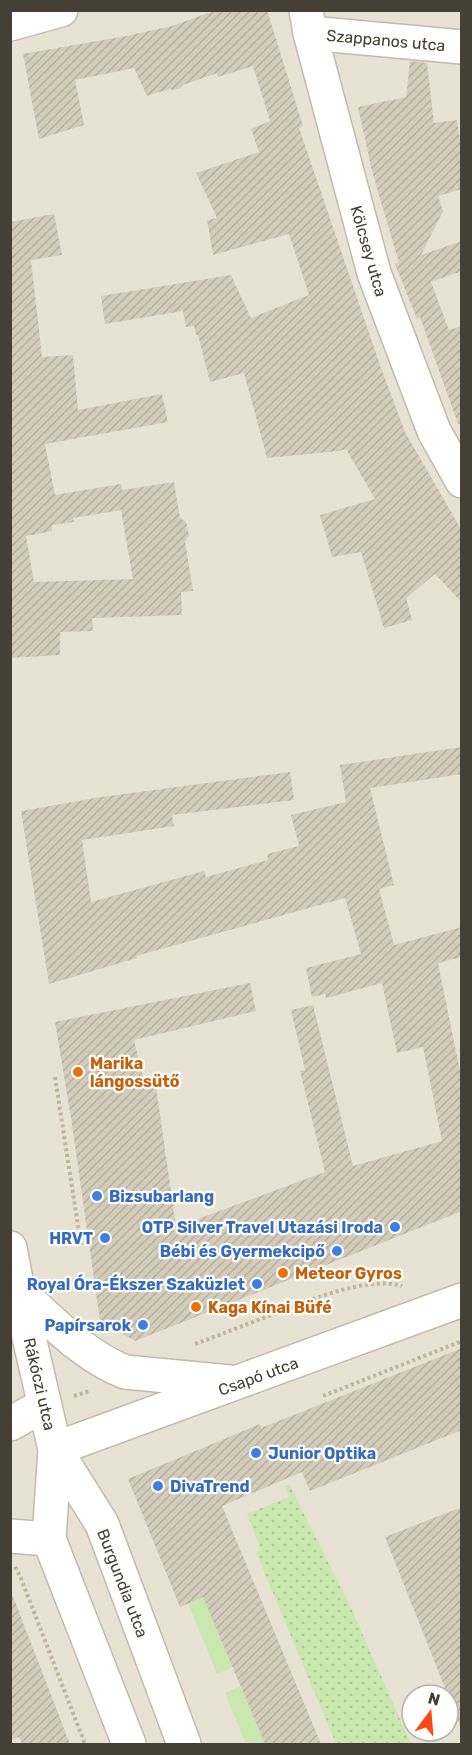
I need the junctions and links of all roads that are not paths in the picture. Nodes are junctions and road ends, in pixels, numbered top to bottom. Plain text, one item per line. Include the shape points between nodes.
1 (61, 10) edge
2 (308, 22) edge
3 (10, 24) edge
4 (462, 47) edge
5 (462, 481) edge
6 (10, 1248) edge
7 (18, 1290) junction
8 (462, 1300) edge
9 (239, 1383) junction
10 (44, 1405) junction
11 (10, 1424) edge
12 (55, 1449) junction
13 (10, 1536) edge
14 (49, 1539) junction
15 (129, 1744) edge
16 (184, 1744) edge

1 - 3 street
2 - 4 street, Szappanos utca
2 - 5 street, Kölcsey utca via 374,273 434,431
6 - 7 street, Rákóczi utca
7 - 9 street via 76,1344 112,1367 125,1372
7 - 10 street, Rákóczi utca
8 - 9 street, Csapó utca
9 - 12 street, Csapó utca
10 - 11 street
10 - 12 street, Rákóczi utca
12 - 14 street
12 - 16 street, Burgundia utca via 102,1524
13 - 14 street
14 - 15 street

